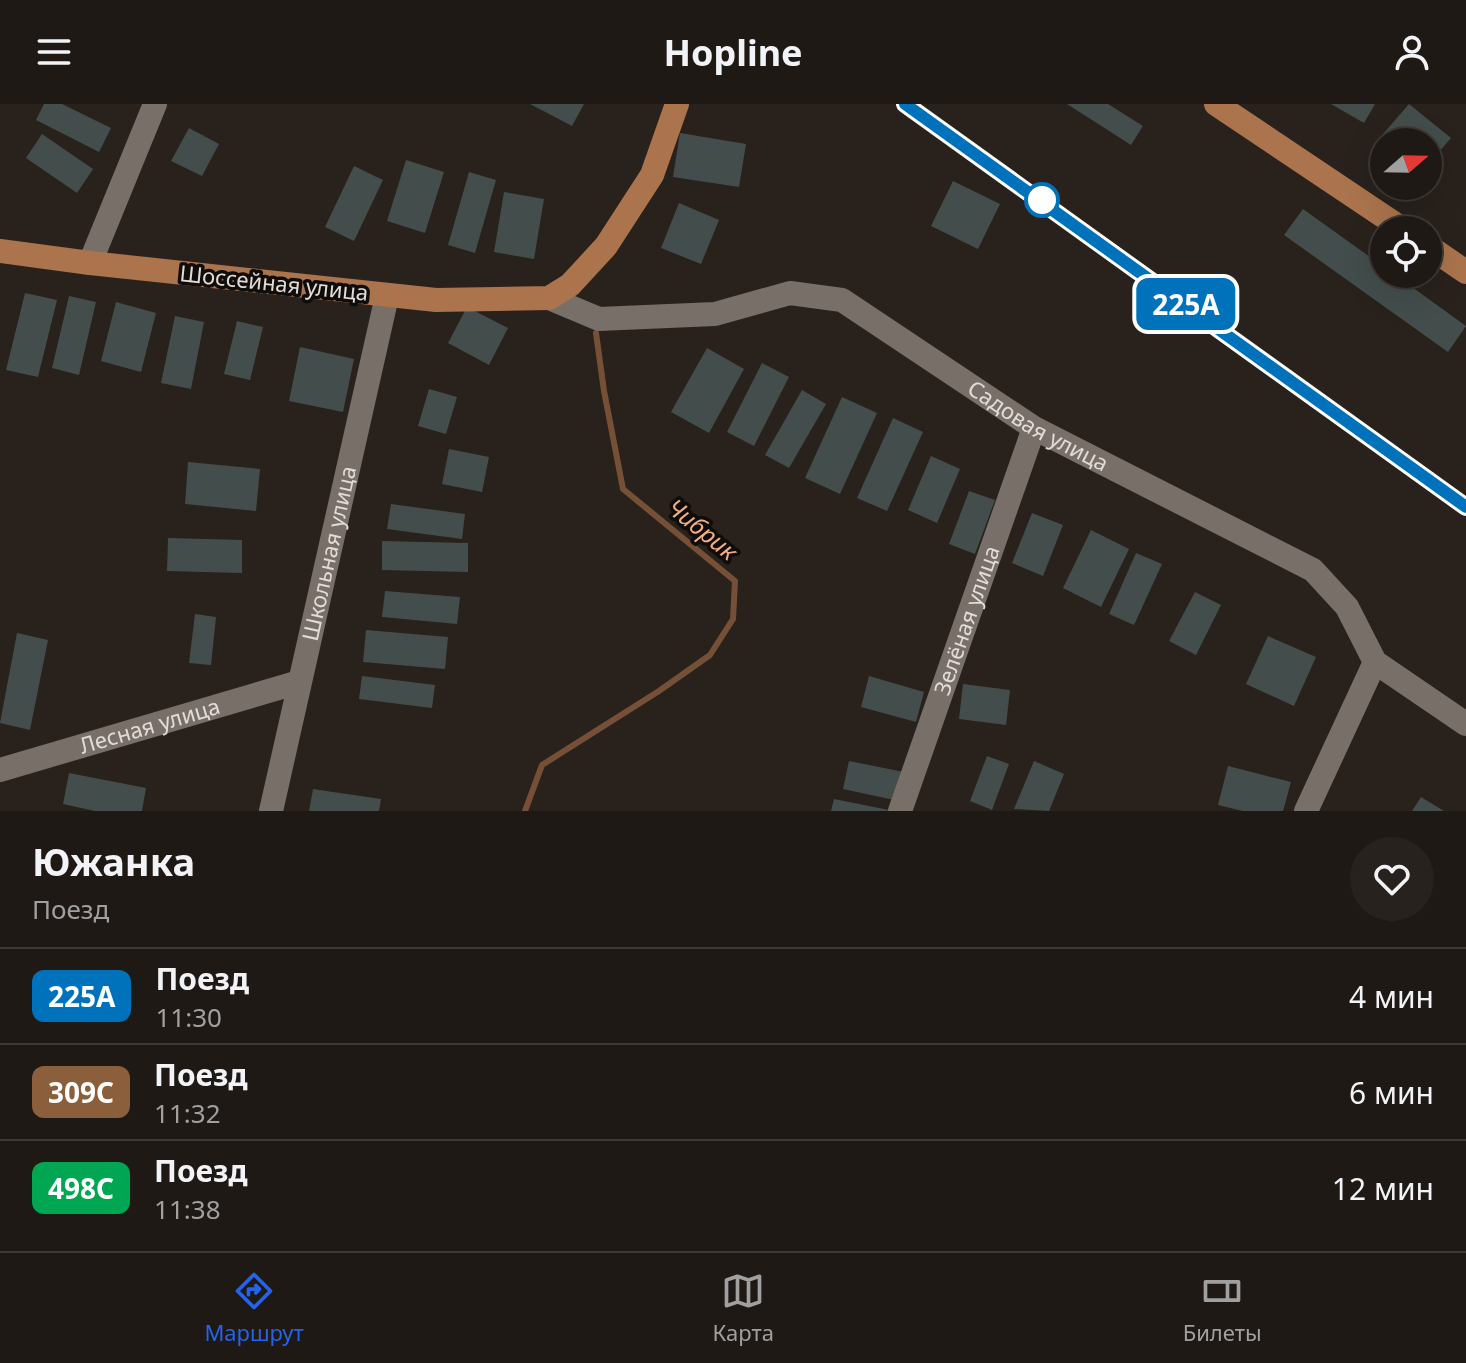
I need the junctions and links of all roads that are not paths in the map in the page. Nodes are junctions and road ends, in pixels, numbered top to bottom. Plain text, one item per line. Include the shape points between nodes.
1 (155, 104) edge
2 (677, 104) edge
3 (1216, 104) edge
4 (1383, 216) edge
5 (0, 251) edge
6 (1442, 256) edge
7 (90, 263) junction
8 (1466, 272) edge
9 (387, 296) junction
10 (549, 298) junction
11 (1034, 428) junction
12 (1375, 662) junction
13 (299, 682) junction
14 (1466, 724) edge
15 (0, 770) edge
16 (271, 811) edge
17 (900, 811) edge
18 (1306, 811) edge

1 - 7 street
2 - 10 main road via 652,175 606,246 570,285
3 - 4 main road
5 - 7 main road, Шоссейная улица
6 - 8 main road
7 - 9 main road, Шоссейная улица
9 - 10 main road, Шоссейная улица
9 - 13 street, Школьная улица
10 - 11 street, Садовая улица via 599,319 715,314 790,293 842,300
11 - 12 street, Садовая улица via 1313,570 1347,607
11 - 17 street, Зелёная улица
12 - 14 street, Садовая улица
12 - 18 street
13 - 15 street, Лесная улица
13 - 16 street, Школьная улица

